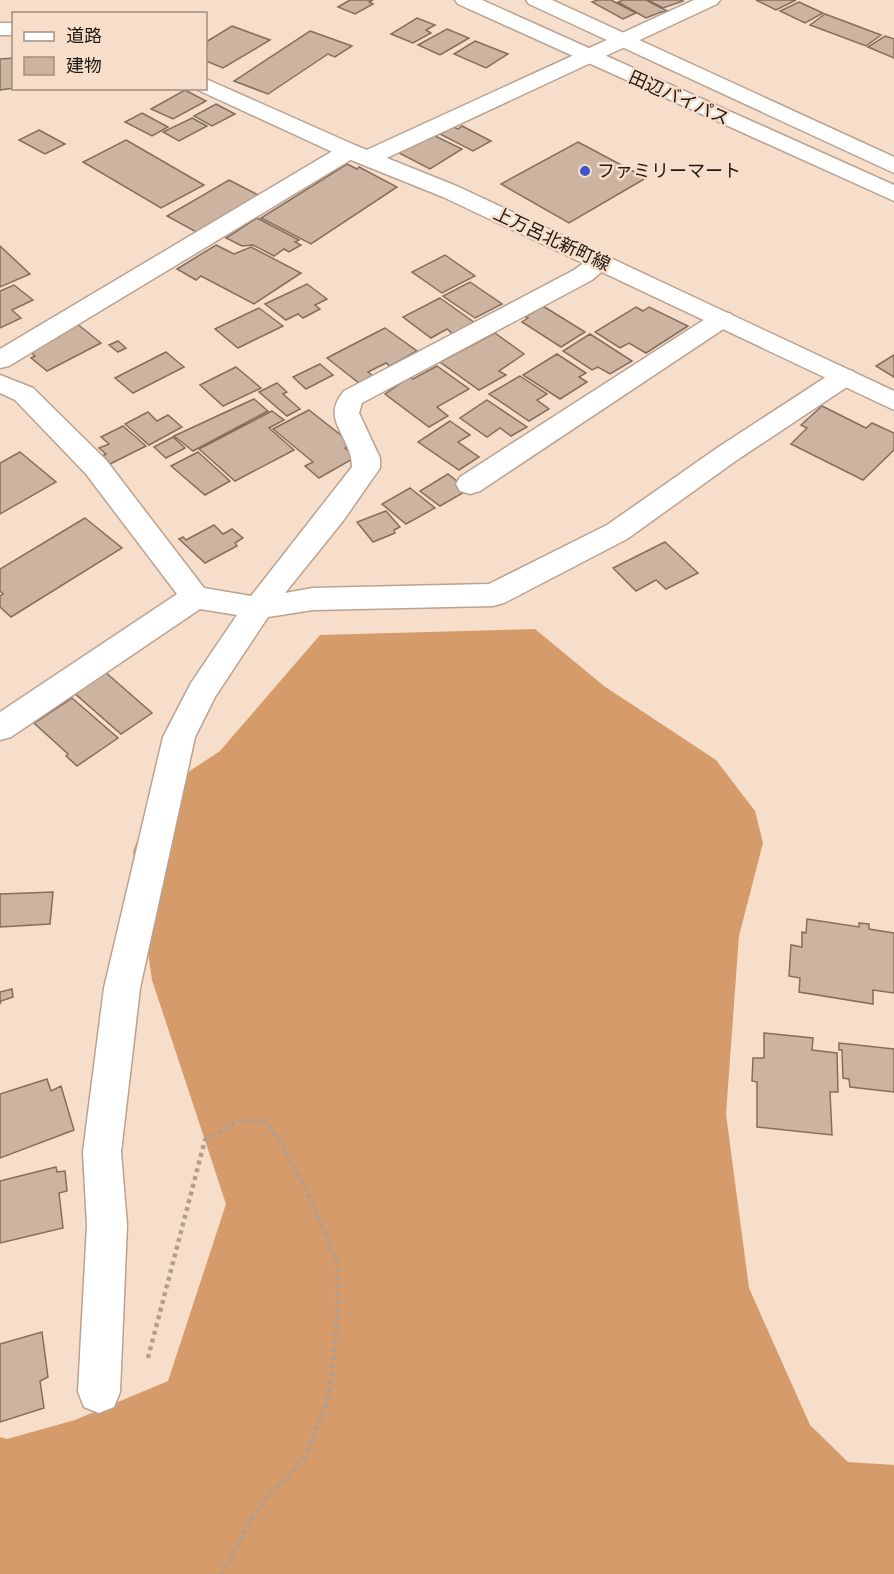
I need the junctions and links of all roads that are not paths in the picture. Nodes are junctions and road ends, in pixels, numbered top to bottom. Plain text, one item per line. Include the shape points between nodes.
1 (465, 0) edge
2 (536, 0) edge
3 (710, 0) edge
4 (623, 39) junction
5 (585, 56) junction
6 (207, 85) edge
7 (359, 154) junction
8 (894, 166) edge
9 (894, 194) edge
10 (601, 262) junction
11 (722, 319) junction
12 (0, 360) edge
13 (844, 377) junction
14 (0, 383) edge
15 (894, 401) edge
16 (470, 484) dead end
17 (195, 597) junction
18 (258, 608) junction
19 (0, 728) edge
20 (99, 1392) road end

1 - 5 main road, 田辺バイパス
2 - 4 main road, 田辺バイパス
3 - 4 main road
4 - 5 main road
4 - 8 main road, 田辺バイパス
5 - 7 main road
5 - 9 main road, 田辺バイパス
6 - 7 main road, 上万呂北新町線
7 - 10 main road, 上万呂北新町線
7 - 12 main road
10 - 11 main road, 上万呂北新町線
10 - 18 main road via 353,397 346,413 366,458 366,468
11 - 13 main road, 上万呂北新町線
11 - 16 main road
13 - 15 main road, 上万呂北新町線
13 - 18 main road via 617,532 493,595 313,599
14 - 17 main road via 24,394 96,467
17 - 18 main road
17 - 19 main road
18 - 20 main road via 202,691 178,737 122,988 102,1152 107,1225

